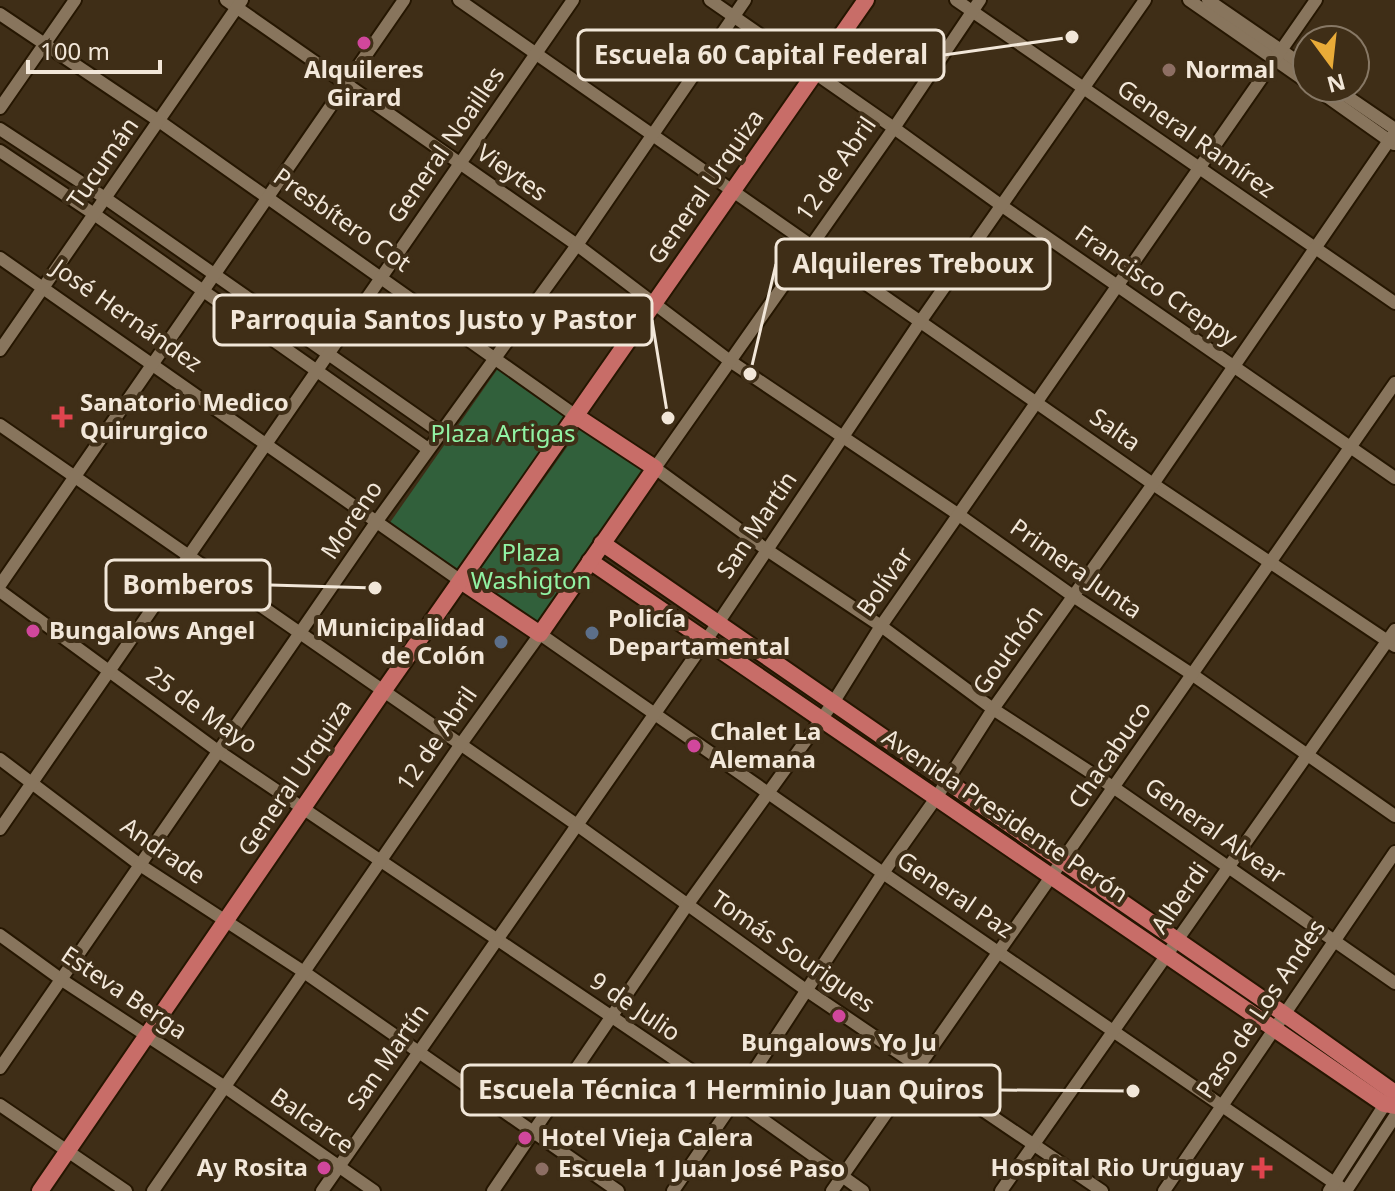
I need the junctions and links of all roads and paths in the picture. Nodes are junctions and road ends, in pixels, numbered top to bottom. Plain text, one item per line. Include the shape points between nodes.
1 (75, 0) edge
2 (404, 0) edge
3 (459, 0) edge
4 (573, 0) edge
5 (710, 0) edge
6 (745, 0) edge
7 (866, 0) edge
8 (956, 0) edge
9 (1145, 0) edge
10 (1189, 0) edge
11 (1208, 0) edge
12 (1316, 0) edge
13 (235, 3) edge
14 (976, 6) edge
15 (0, 14) edge
16 (734, 16) junction
17 (44, 45) junction
18 (536, 54) junction
19 (1278, 55) junction
20 (1291, 61) edge
21 (1291, 67) edge
22 (815, 73) junction
23 (346, 84) junction
24 (1083, 89) junction
25 (1341, 104) edge
26 (1354, 104) edge
27 (0, 108) edge
28 (159, 121) junction
29 (894, 128) junction
30 (0, 129) edge
31 (652, 135) junction
32 (1394, 137) edge
33 (0, 151) edge
34 (460, 163) junction
35 (1200, 168) junction
36 (732, 192) junction
37 (268, 197) junction
38 (105, 198) junction
39 (1002, 206) junction
40 (94, 214) junction
41 (577, 245) junction
42 (811, 245) junction
43 (1314, 249) junction
44 (0, 258) edge
45 (214, 275) junction
46 (381, 277) junction
47 (1120, 286) junction
48 (44, 287) junction
49 (203, 292) junction
50 (1395, 303) edge
51 (654, 305) junction
52 (920, 322) junction
53 (0, 350) edge
54 (328, 354) junction
55 (494, 358) junction
56 (730, 361) junction
57 (153, 364) junction
58 (1234, 367) junction
59 (316, 372) junction
60 (1395, 383) edge
61 (1037, 402) junction
62 (576, 416) junction
63 (0, 425) edge
64 (440, 432) junction
65 (843, 437) junction
66 (267, 443) junction
67 (1351, 447) junction
68 (428, 449) junction
69 (655, 468) junction
70 (75, 477) junction
71 (1395, 478) edge
72 (1153, 484) junction
73 (959, 515) junction
74 (377, 521) junction
75 (602, 543) junction
76 (767, 550) junction
77 (189, 556) junction
78 (590, 561) junction
79 (1271, 561) junction
80 (461, 581) junction
81 (0, 588) edge
82 (1073, 596) junction
83 (718, 623) junction
84 (881, 626) junction
85 (540, 634) junction
86 (300, 635) junction
87 (1392, 639) edge
88 (706, 640) junction
89 (110, 670) junction
90 (1193, 675) junction
91 (382, 693) junction
92 (833, 703) junction
93 (993, 709) junction
94 (655, 713) junction
95 (822, 719) junction
96 (461, 744) junction
97 (218, 751) junction
98 (1308, 756) junction
99 (0, 759) edge
100 (32, 782) junction
101 (947, 782) junction
102 (1113, 787) junction
103 (770, 793) junction
104 (936, 798) junction
105 (304, 807) junction
106 (1395, 816) edge
107 (577, 825) junction
108 (0, 829) edge
109 (1395, 852) edge
110 (1062, 861) junction
111 (381, 862) junction
112 (140, 865) junction
113 (1228, 868) junction
114 (883, 873) junction
115 (1051, 877) junction
116 (688, 904) junction
117 (226, 920) junction
118 (0, 935) edge
119 (495, 940) junction
120 (1334, 940) junction
121 (1177, 941) junction
122 (999, 951) junction
123 (1166, 956) junction
124 (304, 972) junction
125 (62, 980) junction
126 (1395, 983) edge
127 (806, 990) junction
128 (1284, 1014) junction
129 (611, 1019) junction
130 (1273, 1028) junction
131 (1114, 1031) junction
132 (146, 1034) junction
133 (419, 1052) junction
134 (919, 1066) junction
135 (0, 1068) edge
136 (225, 1087) junction
137 (735, 1100) junction
138 (1393, 1100) edge
139 (0, 1105) edge
140 (1222, 1106) junction
141 (534, 1132) junction
142 (1034, 1144) junction
143 (66, 1150) junction
144 (339, 1167) junction
145 (843, 1176) junction
146 (1331, 1187) edge
147 (40, 1191) edge
148 (126, 1191) edge
149 (153, 1191) edge
150 (322, 1191) edge
151 (374, 1191) edge
152 (493, 1191) edge
153 (618, 1191) edge
154 (673, 1191) edge
155 (832, 1191) edge
156 (863, 1191) edge
157 (1001, 1191) edge
158 (1102, 1191) edge
159 (1164, 1191) edge
160 (1346, 1191) edge

1 - 17 street
2 - 23 street
3 - 18 street, Salta
4 - 18 street, General Noailles
5 - 16 street, Francisco Creppy
6 - 16 street, Moreno
7 - 22 main road, General Urquiza
8 - 14 street, General Ramírez
9 - 24 street, San Martín
10 - 19 street
11 - 19 street
12 - 19 street, Bolívar
13 - 23 street, Vieytes
13 - 28 street, Tucumán
14 - 24 street, General Ramírez
14 - 29 street, 12 de Abril
15 - 17 street, Presbítero Cot
16 - 22 street, Francisco Creppy
16 - 31 street, Moreno
17 - 27 street
17 - 28 street, Presbítero Cot
18 - 31 street, Salta
18 - 34 street, General Noailles
19 - 20 street
19 - 21 street
19 - 35 street, Bolívar
22 - 29 street, Francisco Creppy
22 - 36 main road, General Urquiza
23 - 34 street, Vieytes
23 - 37 street
24 - 35 street, General Ramírez
24 - 39 street, San Martín
25 - 32 street
26 - 32 street
28 - 37 street, Presbítero Cot
28 - 38 street, Tucumán
29 - 39 street, Francisco Creppy
29 - 42 street, 12 de Abril
30 - 38 street
31 - 36 street, Salta
31 - 41 street, Moreno
32 - 43 street, Gouchón
33 - 40 street
34 - 41 street, Vieytes
34 - 46 street, General Noailles
35 - 43 street, General Ramírez
35 - 47 street, Bolívar
36 - 42 street, Salta
36 - 51 main road, General Urquiza
37 - 45 street
37 - 46 street, Presbítero Cot
38 - 40 street, Tucumán
38 - 45 street
39 - 47 street, Francisco Creppy
39 - 52 street, San Martín
40 - 48 street, Tucumán
40 - 49 street
41 - 51 street, Vieytes
41 - 55 street, Moreno
42 - 52 street, Salta
42 - 56 street, 12 de Abril
43 - 50 street, General Ramírez
43 - 58 street, Gouchón
44 - 48 street, José Hernández
45 - 49 street
45 - 54 street
46 - 54 street, General Noailles
46 - 55 street, Presbítero Cot
47 - 58 street, Francisco Creppy
47 - 61 street, Bolívar
48 - 53 street, Tucumán
48 - 57 street, José Hernández
49 - 57 street
49 - 59 street
51 - 56 street, Vieytes
51 - 62 main road, General Urquiza
52 - 61 street, Salta
52 - 65 street, San Martín
54 - 59 street, General Noailles
54 - 64 street
55 - 62 street, Presbítero Cot
55 - 64 street, Moreno
56 - 65 street, Primera Junta
56 - 69 street, 12 de Abril
57 - 66 street, José Hernández
57 - 70 street
58 - 67 street, Francisco Creppy
58 - 72 street, Gouchón
59 - 66 street, General Noailles
59 - 68 street
60 - 67 street, Chacabuco
61 - 72 street, Salta
61 - 73 street, Bolívar
62 - 69 main road, Presbítero Cot
62 - 80 main road, General Urquiza
63 - 70 street, Tomás Sourigues
64 - 68 street, Moreno
65 - 73 street, Primera Junta
65 - 76 street, San Martín
66 - 74 street, José Hernández
66 - 77 street, General Noailles
67 - 71 street, Francisco Creppy
67 - 79 street, Chacabuco
68 - 74 street, Moreno
69 - 75 main road, 12 de Abril
69 - 76 street, General Alvear
70 - 77 street, Tomás Sourigues
70 - 81 street
72 - 79 street, Salta
72 - 82 street, Gouchón
73 - 82 street, Primera Junta
73 - 84 street, Bolívar
74 - 80 street, José Hernández
74 - 86 street, Moreno
75 - 78 main road, 12 de Abril
75 - 83 main road, Avenida Presidente Perón
76 - 83 street, San Martín
76 - 84 street, General Alvear
77 - 86 street, Tomás Sourigues
77 - 89 street, General Noailles
78 - 85 main road, 12 de Abril
78 - 88 main road, Avenida Presidente Perón
79 - 87 street, Salta
79 - 90 street, Chacabuco
80 - 85 main road, José Hernández
80 - 91 main road, General Urquiza
81 - 89 street, 25 de Mayo
82 - 90 street, Primera Junta
82 - 93 street, Gouchón
83 - 88 street, San Martín
83 - 92 main road, Avenida Presidente Perón
84 - 92 street, Bolívar
84 - 93 street, General Alvear
85 - 94 street, General Paz
85 - 96 street, 12 de Abril
86 - 91 street, Tomás Sourigues
86 - 97 street, Moreno
87 - 98 street, Alberdi
88 - 94 street, San Martín
88 - 95 main road, Avenida Presidente Perón
89 - 97 street, 25 de Mayo
89 - 100 street, General Noailles
90 - 98 street, Primera Junta
90 - 102 street, Chacabuco
91 - 96 street, Tomás Sourigues
91 - 105 main road, General Urquiza
92 - 95 street, Bolívar
92 - 101 main road, Avenida Presidente Perón
93 - 101 street, Gouchón
93 - 102 street, General Alvear
94 - 103 street, General Paz
94 - 107 street, San Martín
95 - 103 street, Bolívar
95 - 104 main road, Avenida Presidente Perón
96 - 107 street, Tomás Sourigues
96 - 111 street, 12 de Abril
97 - 105 street, 25 de Mayo
97 - 112 street, Moreno
98 - 106 street, Primera Junta
98 - 113 street, Alberdi
99 - 100 street, Andrade
100 - 108 street, General Noailles
100 - 112 street, Andrade
101 - 104 street, Gouchón
101 - 110 main road, Avenida Presidente Perón
102 - 110 street, Chacabuco
102 - 113 street, General Alvear
103 - 114 street, General Paz
103 - 116 street, Bolívar
104 - 114 street, Gouchón
104 - 115 main road, Avenida Presidente Perón
105 - 111 street, 25 de Mayo
105 - 117 main road, General Urquiza
107 - 116 street, Tomás Sourigues
107 - 119 street, San Martín
109 - 120 street, Paso de Los Andes
110 - 115 street, Chacabuco
110 - 121 main road, Avenida Presidente Perón
111 - 119 street, 9 de Julio
111 - 124 street, 12 de Abril
112 - 117 street, Andrade
112 - 125 street, Moreno
113 - 120 street, General Alvear
113 - 121 street, Alberdi
114 - 122 street, General Paz
114 - 127 street, Gouchón
115 - 122 street, Chacabuco
115 - 123 main road, Avenida Presidente Perón
116 - 127 street, Tomás Sourigues
116 - 129 street, Bolívar
117 - 124 street, Andrade
117 - 132 main road, General Urquiza
118 - 125 street, Esteva Berga
119 - 129 street, 9 de Julio
119 - 133 street, San Martín
120 - 126 street, General Alvear
120 - 128 street, Paso de Los Andes
121 - 123 street, Alberdi
121 - 128 main road, Avenida Presidente Perón
122 - 131 street, General Paz
122 - 134 street, Chacabuco
123 - 130 main road, Avenida Presidente Perón
123 - 131 street, Alberdi
124 - 133 street, Andrade
124 - 136 street, 12 de Abril
125 - 132 street, Esteva Berga
125 - 135 street, Moreno
127 - 134 street, Tomás Sourigues
127 - 137 street, Gouchón
128 - 130 street, Paso de Los Andes
128 - 138 main road, Avenida Presidente Perón
129 - 137 street, 9 de Julio
129 - 141 street, Bolívar
130 - 138 main road, Avenida Presidente Perón
130 - 140 street, Paso de Los Andes
131 - 140 street, General Paz
131 - 142 street, Alberdi
132 - 136 street, Esteva Berga
132 - 143 main road, General Urquiza
133 - 141 street, Andrade
133 - 144 street, San Martín
134 - 142 street, Tomás Sourigues
134 - 145 street, Chacabuco
136 - 144 street, Balcarce
136 - 149 street, 12 de Abril
137 - 145 street, 9 de Julio
137 - 154 street, Gouchón
138 - 146 street
138 - 160 street
139 - 143 street
140 - 146 street, General Paz
140 - 159 street, Paso de Los Andes
141 - 152 street, Bolívar
141 - 153 street, Andrade
142 - 157 street, Alberdi
142 - 158 street, Tomás Sourigues
143 - 147 main road, General Urquiza
143 - 148 street
144 - 150 street, San Martín
144 - 151 street, Balcarce
145 - 155 street, Chacabuco
145 - 156 street, 9 de Julio
146 - 160 street, General Paz

